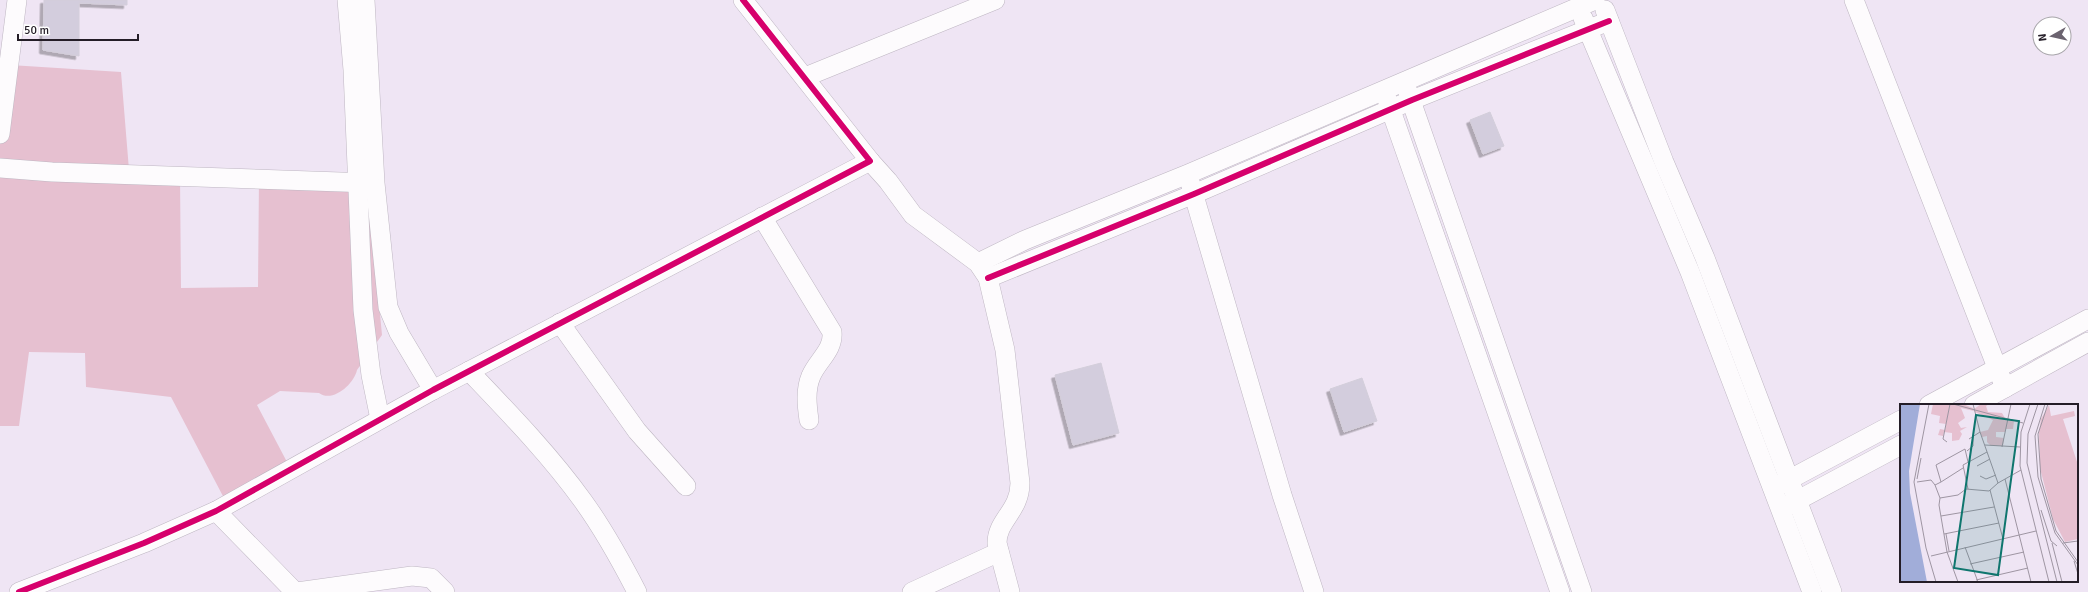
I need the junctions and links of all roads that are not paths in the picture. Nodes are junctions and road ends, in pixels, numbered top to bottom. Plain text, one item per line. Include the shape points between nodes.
1 (17, 0) edge
2 (348, 0) edge
3 (365, 0) edge
4 (743, 0) edge
5 (995, 0) edge
6 (1600, 0) edge
7 (1854, 0) edge
8 (1583, 2) edge
9 (1609, 21) junction
10 (1587, 29) junction
11 (805, 77) junction
12 (1404, 81) junction
13 (1383, 90) junction
14 (1412, 100) junction
15 (1392, 109) junction
16 (0, 134) edge
17 (870, 161) junction
18 (0, 168) edge
19 (1188, 174) junction
20 (366, 182) junction
21 (1194, 194) junction
22 (762, 217) junction
23 (983, 270) junction
24 (2088, 319) edge
25 (560, 323) junction
26 (2088, 342) edge
27 (1997, 369) junction
28 (469, 371) junction
29 (2005, 388) junction
30 (433, 390) junction
31 (1931, 404) edge
32 (1976, 404) edge
33 (380, 419) junction
34 (808, 420) dead end
35 (1900, 421) edge
36 (1900, 446) edge
37 (1781, 484) junction
38 (686, 486) dead end
39 (1798, 501) junction
40 (1781, 510) junction
41 (216, 511) junction
42 (999, 552) junction
43 (19, 592) edge
44 (296, 592) edge
45 (445, 592) edge
46 (637, 592) edge
47 (912, 592) edge
48 (1010, 592) edge
49 (1314, 592) edge
50 (1560, 592) edge
51 (1582, 592) edge
52 (1812, 592) edge
53 (1832, 592) edge

1 - 16 street
2 - 20 street
3 - 20 street
4 - 11 street
5 - 11 street
6 - 9 street
7 - 27 street
8 - 10 street
8 - 12 street
9 - 10 street
9 - 37 street via 1705,258
10 - 14 street
10 - 37 street
11 - 17 street
12 - 13 street
12 - 14 street
13 - 15 street
13 - 19 street
14 - 15 street
14 - 51 street
15 - 21 street
15 - 50 street
17 - 22 street
17 - 23 street via 917,219
18 - 20 street via 52,172
19 - 21 street
19 - 23 street via 1025,240
20 - 30 street via 388,307 399,333
20 - 33 street via 363,310
21 - 23 street
21 - 49 street via 1282,494
22 - 25 street
22 - 34 street via 832,332 832,343 813,371 808,386
23 - 42 street via 1006,350 1020,483 1017,503 997,534
24 - 27 street
25 - 28 street
25 - 38 street via 637,431
26 - 29 street
27 - 29 street
27 - 31 street
28 - 30 street
28 - 46 street via 550,459 583,501 615,551
29 - 32 street
30 - 33 street
33 - 41 street
35 - 37 street
36 - 39 street
37 - 39 street
37 - 40 street
39 - 40 street
39 - 53 street
40 - 52 street
41 - 43 street via 144,543
41 - 44 street
42 - 47 street
42 - 48 street
44 - 45 street via 412,576 431,578

